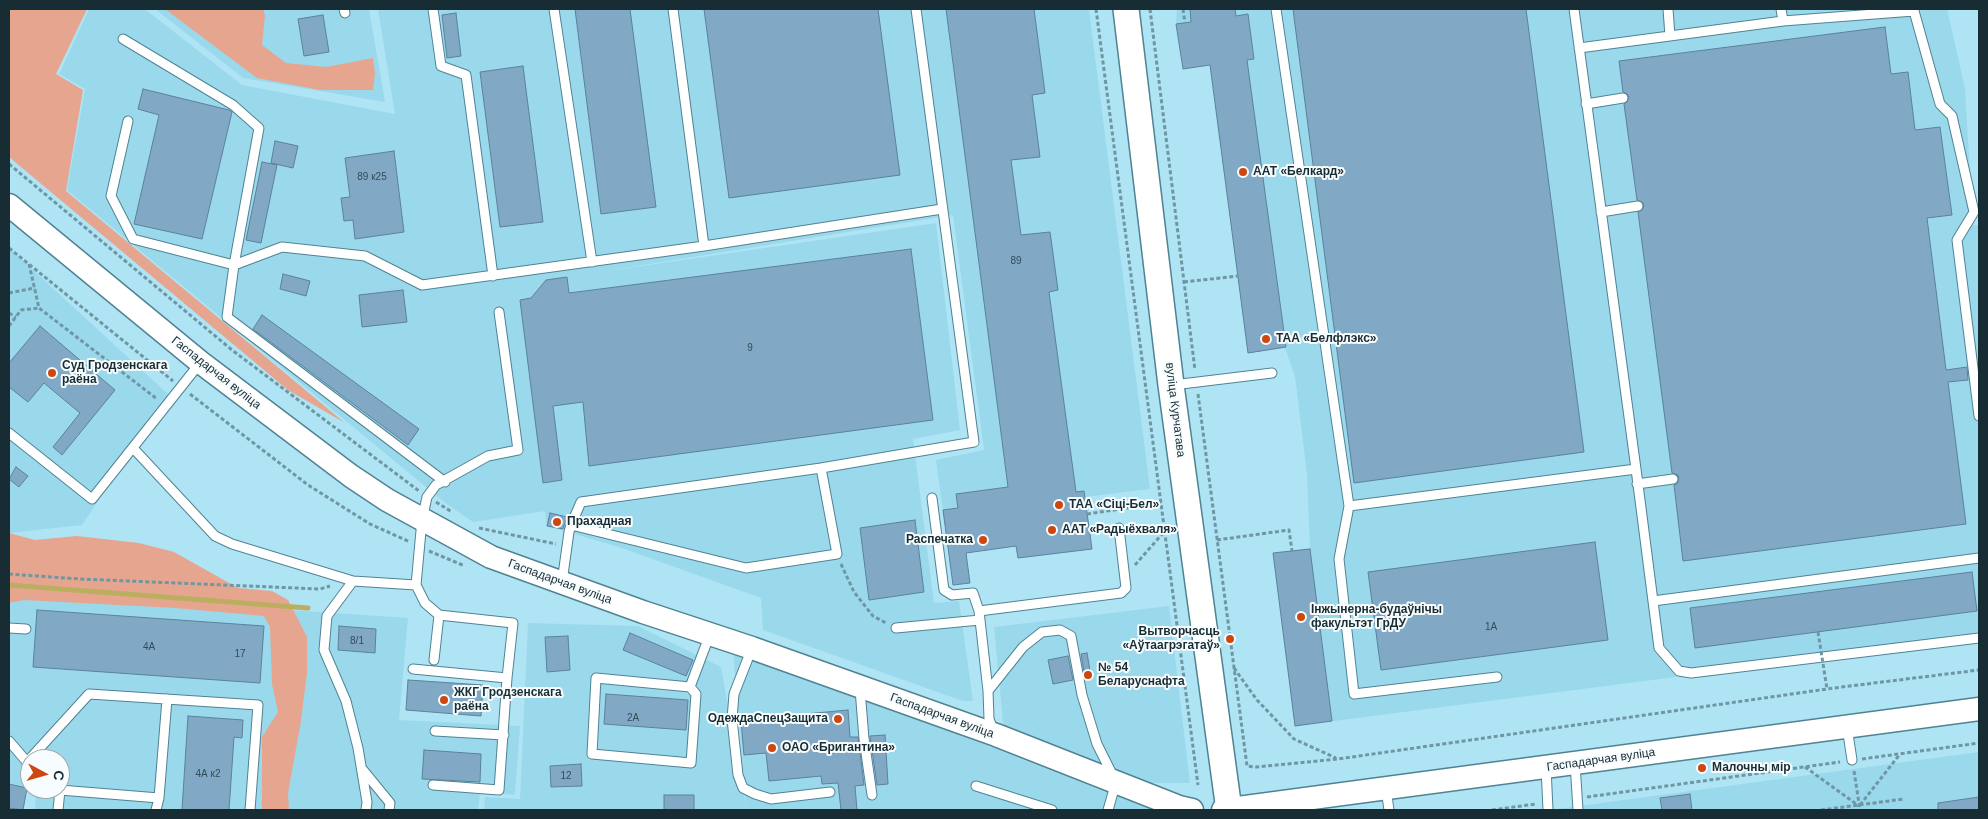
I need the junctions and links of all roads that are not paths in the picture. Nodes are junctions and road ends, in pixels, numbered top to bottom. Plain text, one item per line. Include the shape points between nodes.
1 (433, 9) edge
2 (554, 9) edge
3 (673, 9) edge
4 (916, 9) edge
5 (1126, 9) edge
6 (1276, 9) edge
7 (1574, 9) edge
8 (1668, 9) edge
9 (1781, 9) edge
10 (1914, 10) edge
11 (1856, 12) edge
12 (1783, 21) junction
13 (1670, 36) junction
14 (123, 39) dead end
15 (1579, 48) junction
16 (1624, 98) dead end
17 (1586, 104) junction
18 (128, 121) dead end
19 (9, 205) edge
20 (1638, 206) dead end
21 (942, 209) junction
22 (1601, 212) junction
23 (1977, 212) edge
24 (704, 246) junction
25 (592, 262) junction
26 (234, 265) junction
27 (493, 276) junction
28 (499, 312) dead end
29 (200, 362) junction
30 (1272, 373) dead end
31 (1171, 385) junction
32 (1979, 416) edge
33 (9, 433) edge
34 (133, 448) junction
35 (821, 468) junction
36 (1636, 469) junction
37 (1673, 479) dead end
38 (445, 482) junction
39 (1638, 484) junction
40 (932, 498) dead end
41 (1349, 506) junction
42 (422, 520) junction
43 (572, 525) junction
44 (1119, 528) dead end
45 (1979, 558) edge
46 (353, 581) junction
47 (562, 582) junction
48 (416, 585) junction
49 (1653, 601) junction
50 (439, 615) junction
51 (980, 616) junction
52 (9, 628) edge
53 (896, 628) road end
54 (26, 629) dead end
55 (710, 633) junction
56 (1979, 638) edge
57 (752, 648) junction
58 (434, 660) dead end
59 (412, 669) dead end
60 (1497, 677) dead end
61 (508, 678) junction
62 (860, 686) junction
63 (690, 687) junction
64 (988, 691) junction
65 (167, 699) junction
66 (1979, 709) edge
67 (1847, 727) junction
68 (435, 731) dead end
69 (504, 735) junction
70 (996, 735) junction
71 (9, 741) edge
72 (41, 749) edge
73 (20, 754) edge
74 (1852, 760) road end
75 (1575, 763) junction
76 (1546, 767) junction
77 (361, 768) junction
78 (1116, 782) junction
79 (433, 785) dead end
80 (976, 786) dead end
81 (70, 791) edge
82 (830, 792) dead end
83 (872, 795) dead end
84 (159, 798) junction
85 (1388, 799) edge
86 (1547, 806) edge
87 (156, 810) edge
88 (250, 810) edge
89 (366, 810) edge
90 (389, 810) edge
91 (1052, 810) edge
92 (1108, 810) edge
93 (1192, 810) edge
94 (1227, 810) edge
95 (1578, 810) edge

1 - 27 lane via 441,66 466,75
2 - 25 lane
3 - 24 lane
4 - 21 lane
5 - 31 main road, вуліца Курчатава
6 - 41 lane
7 - 15 lane
8 - 13 lane
9 - 12 lane
10 - 11 lane
10 - 23 lane via 1940,104 1952,116
11 - 12 lane
12 - 13 lane
13 - 15 lane
14 - 26 lane via 233,104 259,128
15 - 17 lane
16 - 17 lane
17 - 22 lane
18 - 26 lane via 111,196 133,239
19 - 29 street, Гаспадарчая вуліца
20 - 22 lane
21 - 24 lane
21 - 35 lane via 974,442
22 - 36 lane
23 - 32 lane via 1957,240
24 - 25 lane
25 - 27 lane
26 - 27 lane via 282,247 365,256 422,285
26 - 38 lane via 227,317
28 - 38 lane via 518,450 488,456
29 - 34 lane
29 - 42 street, Гаспадарчая вуліца via 352,476
30 - 31 lane
31 - 94 main road, вуліца Курчатава
33 - 34 lane via 92,499
34 - 46 lane via 215,536
35 - 43 lane via 581,502
35 - 43 lane via 837,554 746,568
36 - 39 lane
36 - 41 lane
37 - 39 lane
38 - 42 lane via 436,486 428,497
39 - 49 lane
40 - 51 lane via 944,590 952,594 973,593
41 - 60 lane via 1339,559 1354,694
42 - 47 street, Гаспадарчая вуліца via 490,557
42 - 48 lane
43 - 47 lane
44 - 51 lane via 1126,588 1121,592
45 - 49 lane
46 - 48 lane
46 - 77 lane via 327,616 324,650 346,701
47 - 55 street, Гаспадарчая вуліца
48 - 50 lane via 424,603
49 - 56 lane via 1659,648 1679,671
50 - 58 lane
50 - 61 lane via 513,623
51 - 53 lane
51 - 64 lane
52 - 54 lane
55 - 57 street, Гаспадарчая вуліца
55 - 63 lane
57 - 62 street, Гаспадарчая вуліца
57 - 82 lane via 734,694 732,719 738,775 743,788 771,798
59 - 61 lane
61 - 69 lane
62 - 70 street, Гаспадарчая вуліца
62 - 83 lane
63 - 63 lane via 596,678 592,754 691,763 696,694
64 - 70 lane via 989,719
64 - 78 lane via 1023,647 1042,632 1060,630 1071,636 1082,695 1097,744
65 - 72 lane via 89,694
65 - 84 lane
65 - 88 lane via 258,705
66 - 67 street, Гаспадарчая вуліца
67 - 74 lane
67 - 75 street, Гаспадарчая вуліца
68 - 69 lane
69 - 79 lane via 499,790
70 - 78 street, Гаспадарчая вуліца
71 - 73 lane
75 - 76 street, Гаспадарчая вуліца
75 - 95 lane
76 - 85 street, Гаспадарчая вуліца
76 - 86 lane
77 - 89 lane
77 - 90 lane via 390,803
78 - 92 lane
78 - 93 street, Гаспадарчая вуліца
80 - 91 lane
81 - 84 lane
84 - 87 lane
85 - 94 street, Гаспадарчая вуліца

